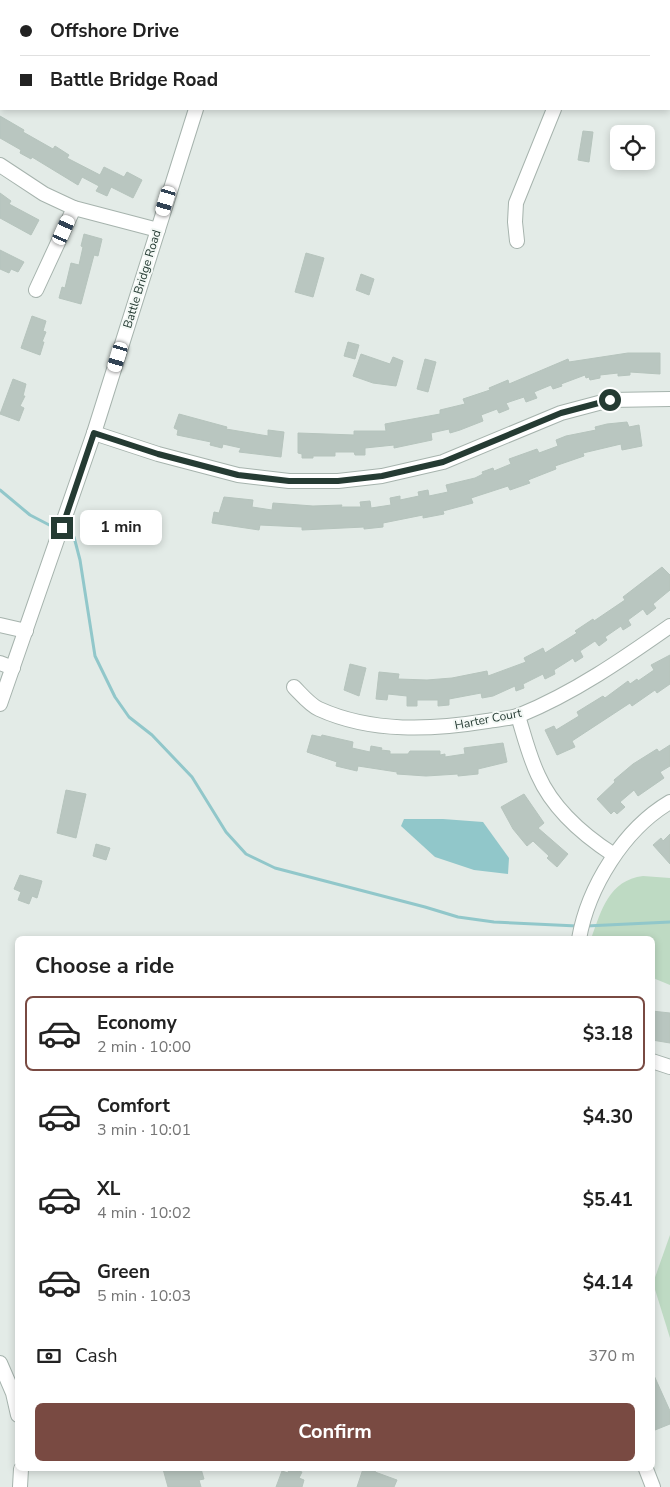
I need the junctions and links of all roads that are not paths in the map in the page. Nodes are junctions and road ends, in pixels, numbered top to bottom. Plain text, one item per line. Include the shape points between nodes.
1 (196, 110) edge
2 (554, 110) edge
3 (0, 165) edge
4 (74, 208) junction
5 (158, 230) junction
6 (517, 242) dead end
7 (36, 290) dead end
8 (670, 399) edge
9 (94, 433) junction
10 (0, 625) edge
11 (670, 626) edge
12 (26, 631) junction
13 (6, 666) edge
14 (294, 687) dead end
15 (0, 704) edge
16 (518, 716) junction
17 (670, 802) edge
18 (614, 855) junction
19 (579, 936) edge
20 (655, 1062) edge
21 (670, 1067) edge
22 (0, 1363) edge
23 (15, 1402) edge
24 (21, 1471) edge
25 (647, 1471) edge
26 (20, 1487) edge
27 (653, 1487) edge

1 - 5 street, Battle Bridge Road
2 - 6 street via 516,203
3 - 4 street via 44,194
4 - 5 street
4 - 7 street
5 - 9 street, Battle Bridge Road
8 - 9 street via 610,400 561,413 443,462 382,476 338,481 289,481 238,475
9 - 12 street, Battle Bridge Road
10 - 12 street
11 - 16 street, Harter Court via 572,690
12 - 13 street, Battle Bridge Road
13 - 15 street, Battle Bridge Road
14 - 16 street, Harter Court via 318,708 373,725 446,728
16 - 18 street via 538,776 561,812 595,843
17 - 18 street via 649,817
18 - 19 street via 589,902
20 - 21 street
22 - 23 street
24 - 26 street
25 - 27 street

